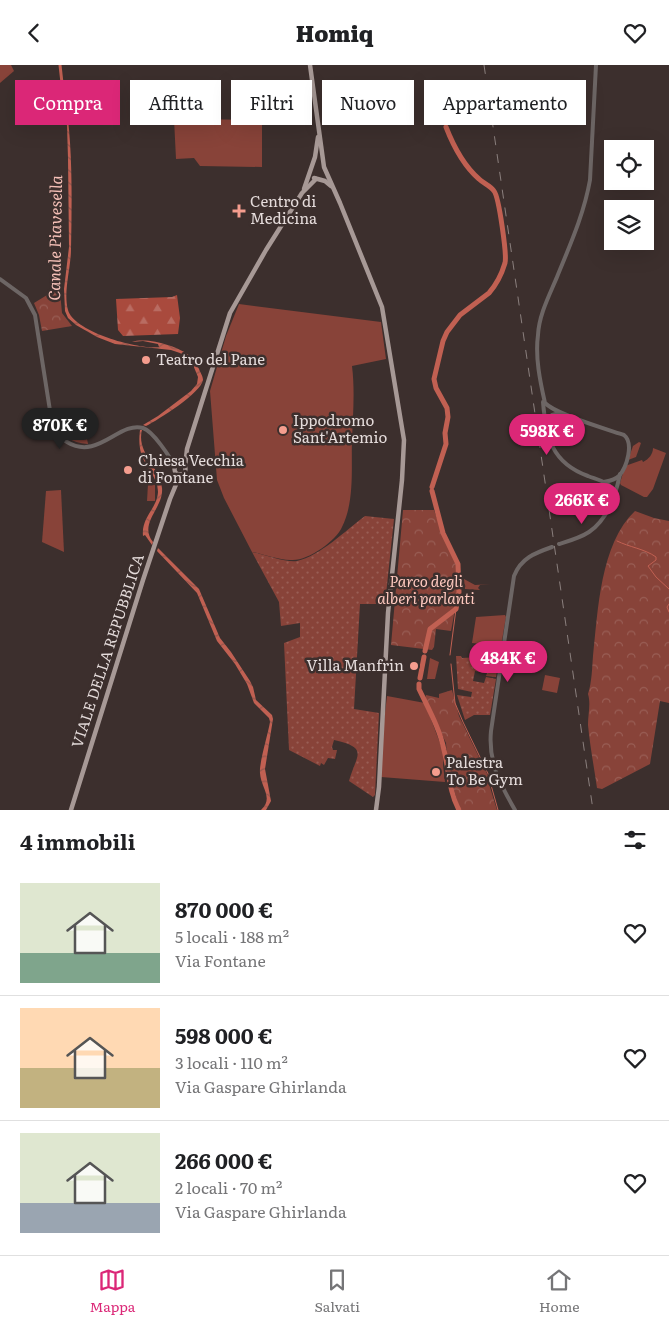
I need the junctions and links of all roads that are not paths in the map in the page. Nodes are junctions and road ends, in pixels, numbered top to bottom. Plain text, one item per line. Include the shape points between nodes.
1 (310, 65) edge
2 (596, 65) edge
3 (318, 129) junction
4 (321, 140) junction
5 (312, 165) junction
6 (324, 168) junction
7 (310, 171) junction
8 (317, 179) junction
9 (302, 193) junction
10 (340, 203) junction
11 (0, 279) edge
12 (543, 392) junction
13 (567, 415) junction
14 (548, 430) junction
15 (178, 465) junction
16 (178, 474) junction
17 (620, 474) junction
18 (604, 482) junction
19 (615, 492) junction
20 (559, 544) dead end
21 (552, 547) dead end
22 (71, 810) edge
23 (376, 810) edge
24 (516, 810) edge

1 - 3 main road
2 - 12 street via 590,180 579,223 539,327 537,347
3 - 4 main road
3 - 5 main road
4 - 6 main road
4 - 10 main road
5 - 6 main road
5 - 7 main road
6 - 8 main road via 324,176
6 - 10 main road
7 - 8 main road
7 - 9 main road
8 - 9 main road
8 - 10 main road via 329,183
9 - 15 main road, VIALE DELLA REPUBBLICA via 230,313 187,449
10 - 23 main road via 383,311 404,446 388,613
11 - 15 street via 23,295 34,311 55,433 71,445 92,447 131,428 142,428 151,433
12 - 13 street via 549,407
12 - 14 street
13 - 14 street via 552,415 548,419
13 - 17 street via 627,437 630,446
14 - 18 street via 552,447 563,462 578,473
15 - 16 main road, VIALE DELLA REPUBBLICA
15 - 16 main road, VIALE DELLA REPUBBLICA via 184,472
16 - 22 main road, VIALE DELLA REPUBBLICA
17 - 18 street
17 - 19 street
18 - 19 street
19 - 20 street via 596,527
21 - 24 street via 522,562 513,580 490,741 496,774

